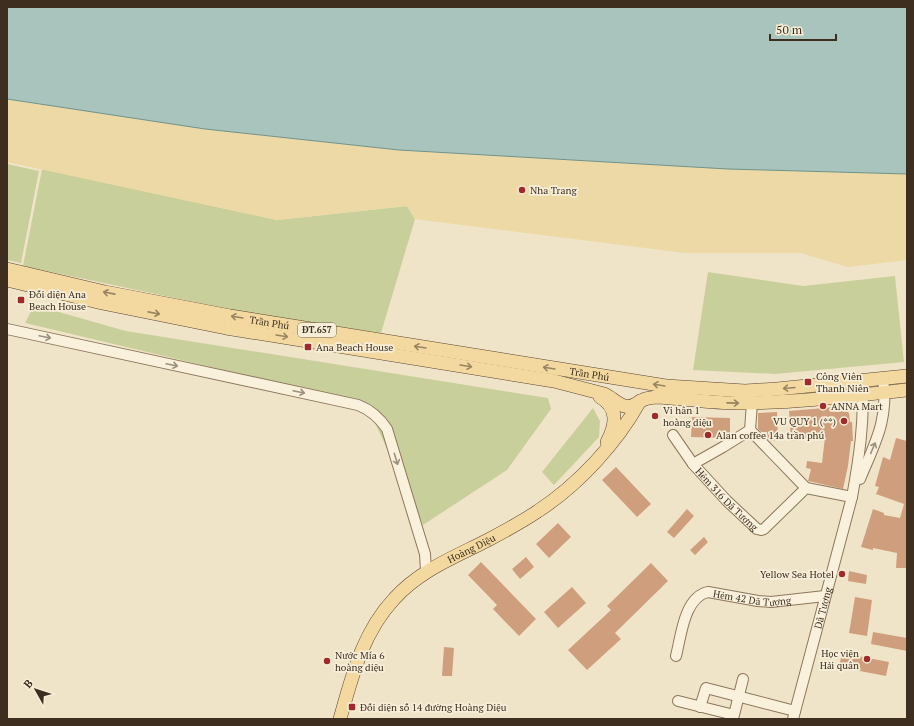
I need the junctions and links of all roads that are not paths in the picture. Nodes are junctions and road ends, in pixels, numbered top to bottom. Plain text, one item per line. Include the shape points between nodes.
1 (7, 269) edge
2 (7, 280) edge
3 (7, 329) edge
4 (907, 376) edge
5 (883, 379) junction
6 (631, 381) junction
7 (863, 388) junction
8 (591, 390) junction
9 (907, 390) edge
10 (885, 392) junction
11 (666, 398) junction
12 (639, 402) junction
13 (619, 403) junction
14 (752, 403) junction
15 (626, 424) junction
16 (750, 430) junction
17 (673, 435) dead end
18 (602, 451) junction
19 (693, 464) junction
20 (806, 488) junction
21 (852, 497) junction
22 (426, 571) junction
23 (825, 596) junction
24 (676, 656) dead end
25 (743, 679) dead end
26 (739, 696) junction
27 (678, 701) dead end
28 (700, 707) junction
29 (794, 715) edge
30 (340, 719) edge

6 -> 1 main road, Trần Phú / ĐT.657 via 230,316 105,292
2 -> 8 main road, Trần Phú / ĐT.657 via 102,303 226,328 554,381
3 -> 22 street via 367,408 382,420 387,428 425,554
4 - 5 main road, Trần Phú / ĐT.657
5 - 7 main road, Trần Phú / ĐT.657
5 - 10 street, Dã Tượng
7 -> 6 main road, Trần Phú / ĐT.657 via 745,391
6 - 12 main road via 637,383 642,390
6 - 13 main road via 621,383 616,391
7 - 10 main road, Trần Phú / ĐT.657
7 - 14 main road, Trần Phú / ĐT.657 via 785,401
7 - 21 street, Dã Tượng via 859,462
8 - 13 main road, Trần Phú / ĐT.657 via 611,397
8 - 18 main road via 605,400 613,412 613,427
9 - 10 main road, Trần Phú / ĐT.657
21 -> 10 street, Dã Tượng via 882,424
11 - 12 main road, Trần Phú / ĐT.657
11 -> 14 main road, Trần Phú / ĐT.657
11 - 15 main road via 644,408
12 - 13 main road, ĐT.657 via 631,407
12 - 15 main road, Hoàng Diệu
13 - 18 main road, Hoàng Diệu via 619,420
14 - 16 street
15 - 18 main road, Hoàng Diệu
16 - 19 street
16 - 20 street
17 - 19 street, Hẻm 316 Dã Tượng
18 - 22 main road, Hoàng Diệu via 579,478 538,511
19 - 20 street, Hẻm 316 Dã Tượng via 727,501 761,530
20 - 21 street
21 - 23 street, Dã Tượng
22 - 30 main road, Hoàng Diệu via 394,598 377,619 352,677
23 - 24 street, Hẻm 42 Dã Tượng via 771,602 704,593 695,599 687,613
23 - 29 street, Dã Tượng
25 - 26 street
26 - 28 street via 706,688
26 - 28 street via 734,715
26 - 29 street
27 - 28 street

